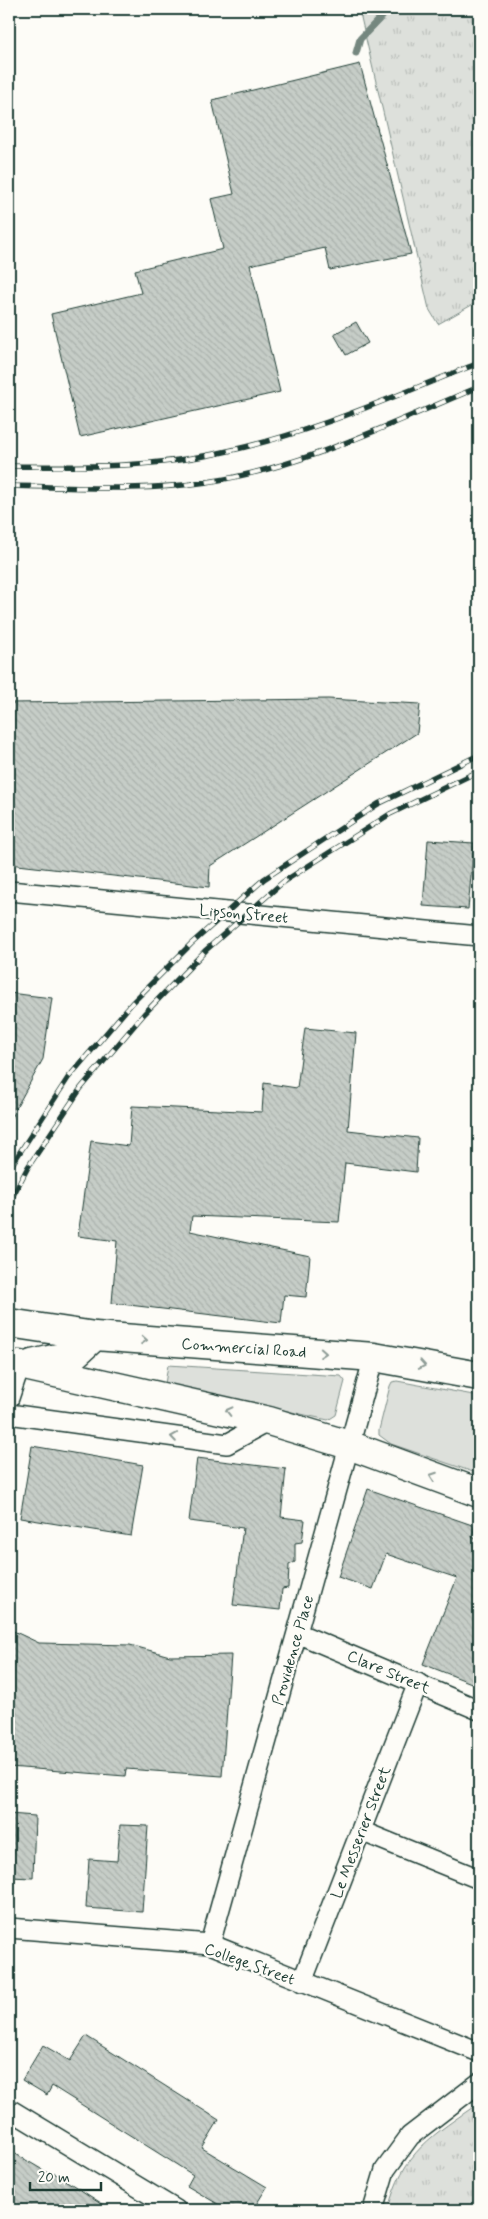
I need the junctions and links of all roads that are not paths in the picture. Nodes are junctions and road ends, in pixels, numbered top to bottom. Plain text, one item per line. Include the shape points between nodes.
1 (9, 891) edge
2 (479, 936) edge
3 (9, 1324) edge
4 (95, 1336) junction
5 (374, 1357) junction
6 (13, 1363) edge
7 (479, 1376) edge
8 (9, 1398) edge
9 (9, 1414) edge
10 (269, 1421) junction
11 (349, 1445) junction
12 (479, 1493) edge
13 (297, 1633) junction
14 (418, 1683) junction
15 (479, 1710) edge
16 (361, 1831) junction
17 (479, 1879) edge
18 (9, 1928) edge
19 (210, 1944) junction
20 (302, 1982) junction
21 (479, 2052) edge
22 (479, 2083) edge
23 (9, 2109) edge
24 (176, 2210) edge
25 (372, 2210) edge

1 - 2 street, Lipson Street
3 - 4 main road, Commercial Road
4 -> 5 main road, Commercial Road
4 - 6 main road via 75,1354 46,1362
5 -> 7 main road, Commercial Road
5 - 11 street, Providence Place
6 - 8 street
10 -> 6 main road
10 -> 9 street via 227,1444
10 - 11 main road
12 -> 11 main road
11 - 13 street, Providence Place
13 - 14 street, Clare Street
13 - 19 street, Providence Place
14 - 15 street, Clare Street
14 - 16 street, Le Messerier Street
16 - 17 street
16 - 20 street, Le Messerier Street
18 - 19 street, College Street
19 - 20 street, College Street
20 - 21 street, College Street
22 - 25 street via 410,2136 385,2170
23 - 24 street

